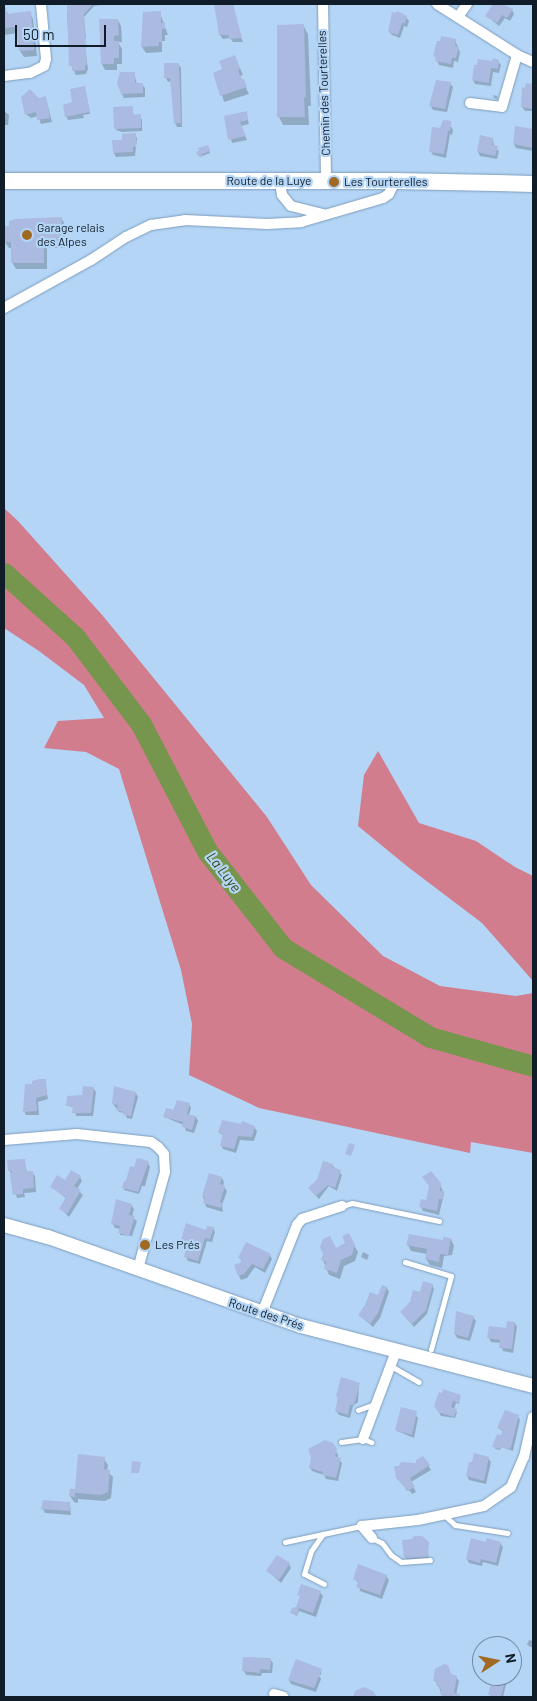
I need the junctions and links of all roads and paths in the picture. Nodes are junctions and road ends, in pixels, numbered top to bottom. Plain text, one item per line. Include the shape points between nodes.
1 (41, 4) edge
2 (323, 4) edge
3 (437, 4) edge
4 (467, 4) edge
5 (458, 17) junction
6 (517, 55) junction
7 (533, 62) edge
8 (4, 76) edge
9 (470, 103) dead end
10 (4, 180) edge
11 (280, 181) junction
12 (326, 181) junction
13 (395, 181) junction
14 (533, 184) edge
15 (327, 215) junction
16 (4, 308) edge
17 (4, 1140) edge
18 (342, 1206) joint
19 (439, 1221) dead end
20 (4, 1225) edge
21 (405, 1262) dead end
22 (138, 1269) junction
23 (262, 1313) junction
24 (431, 1349) dead end
25 (396, 1351) junction
26 (391, 1366) junction
27 (419, 1382) dead end
28 (533, 1386) edge
29 (377, 1403) junction
30 (358, 1410) dead end
31 (533, 1417) edge
32 (367, 1441) joint
33 (341, 1442) dead end
34 (443, 1515) junction
35 (362, 1526) junction
36 (507, 1533) dead end
37 (323, 1534) junction
38 (372, 1538) joint
39 (285, 1542) dead end
40 (430, 1560) dead end
41 (324, 1584) dead end

1 - 8 street via 44,66 30,73
2 - 12 street, Chemin des Tourterelles
3 - 5 street
4 - 5 street
5 - 6 street
6 - 7 street
6 - 9 street via 502,108
10 - 11 main road, Route de la Luye
11 - 12 main road, Route de la Luye
11 - 15 street via 282,195 291,206
12 - 13 main road, Route de la Luye
13 - 14 main road, Route de la Luye
13 - 15 street via 389,194 383,198
15 - 16 street via 275,224 185,220 151,225
17 - 22 street via 77,1134 151,1142 158,1147 164,1154 165,1172
18 - 19 lane via 352,1203
18 - 23 street via 302,1219 297,1225
20 - 22 street, Route des Prés
21 - 24 lane via 451,1276
22 - 23 street, Route des Prés
23 - 25 street, Route des Prés
25 - 26 street
25 - 28 street, Route des Prés
26 - 27 lane
26 - 29 street
29 - 30 lane
29 - 32 street
31 - 34 street via 524,1457 511,1487 484,1506
32 - 33 lane
34 - 35 street
34 - 36 lane via 455,1525
35 - 37 lane
35 - 38 street
37 - 39 lane
37 - 41 lane via 311,1551 304,1574
38 - 40 lane via 382,1543 401,1562

